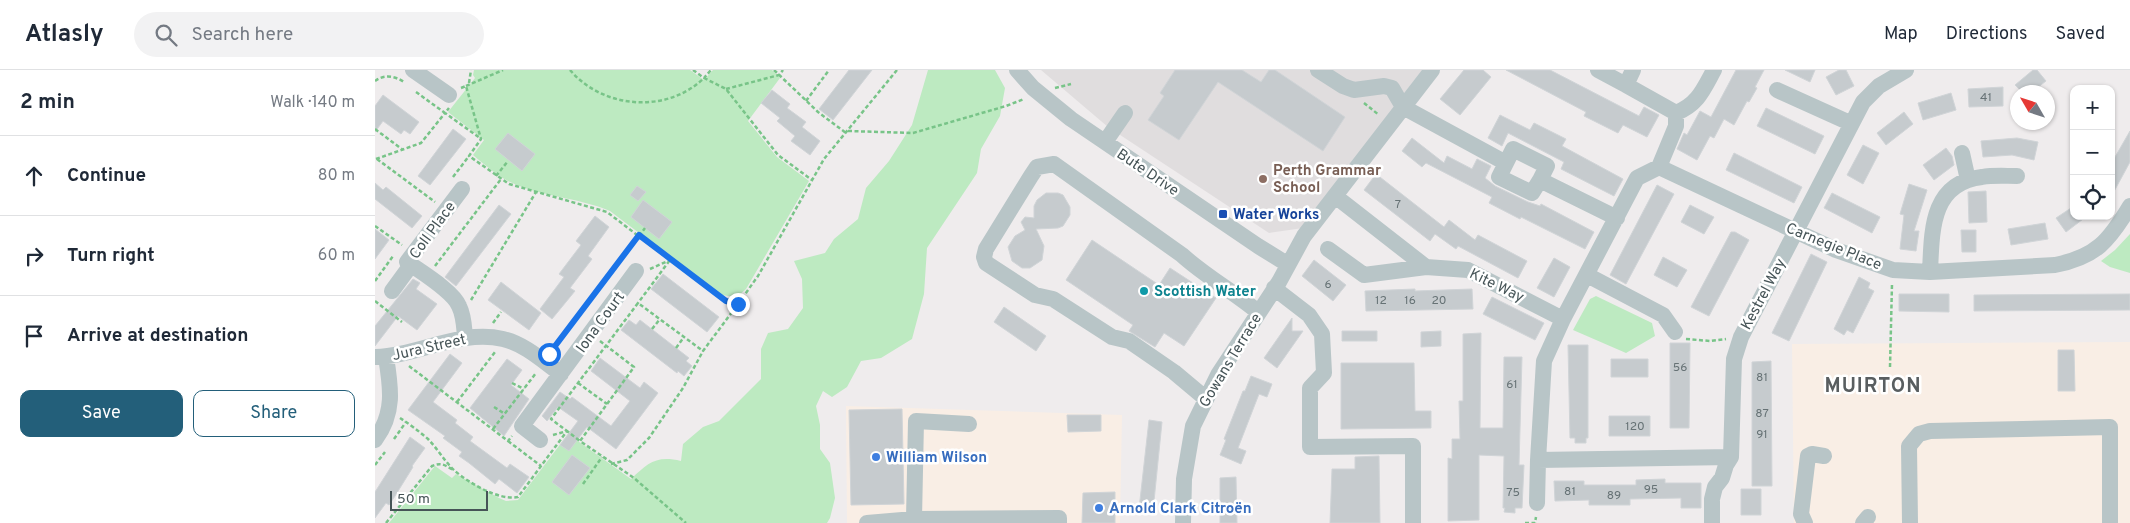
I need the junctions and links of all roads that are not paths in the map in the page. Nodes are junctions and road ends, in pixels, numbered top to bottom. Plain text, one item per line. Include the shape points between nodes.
1 (413, 70) edge
2 (1017, 70) edge
3 (1318, 70) edge
4 (1432, 70) edge
5 (1598, 70) edge
6 (1633, 70) edge
7 (1714, 70) edge
8 (1906, 70) edge
9 (1626, 85) junction
10 (1777, 90) dead end
11 (449, 95) road end
12 (1403, 107) junction
13 (1676, 112) junction
14 (1125, 113) dead end
15 (1850, 123) junction
16 (1105, 142) junction
17 (1962, 153) dead end
18 (1506, 163) junction
19 (1659, 167) junction
20 (2017, 176) dead end
21 (1540, 180) junction
22 (1968, 180) junction
23 (461, 190) dead end
24 (1335, 196) junction
25 (2130, 206) edge
26 (1617, 218) junction
27 (1796, 232) junction
28 (1328, 249) dead end
29 (1287, 264) junction
30 (411, 265) junction
31 (1426, 267) junction
32 (636, 271) road end
33 (1930, 272) junction
34 (1587, 275) junction
35 (1274, 288) junction
36 (392, 291) dead end
37 (1258, 312) junction
38 (1563, 319) junction
39 (1675, 332) road end
40 (465, 337) junction
41 (380, 357) edge
42 (561, 374) junction
43 (1205, 398) junction
44 (969, 424) dead end
45 (375, 440) edge
46 (540, 440) road end
47 (1824, 456) dead end
48 (1731, 457) junction
49 (1538, 460) junction
50 (1537, 503) dead end
51 (914, 519) junction
52 (1803, 519) edge
53 (867, 523) edge
54 (1059, 523) edge
55 (1183, 523) edge
56 (1413, 523) edge
57 (1712, 523) edge
58 (1910, 523) edge
59 (2110, 523) edge

1 - 11 street
2 - 16 street, Bute Drive via 1039,93
3 - 12 street via 1354,90 1392,88
4 - 12 street, Gowans Terrace
5 - 9 street
6 - 9 street
7 - 13 street via 1698,99
8 - 15 street, Kestrel Way via 1879,86 1863,102
9 - 13 street
10 - 15 street
12 - 18 street
12 - 24 street, Gowans Terrace
13 - 19 street via 1676,126
14 - 16 street
15 - 27 street, Kestrel Way
16 - 29 street, Bute Drive
17 - 22 street
18 - 21 street via 1499,177 1532,193
18 - 21 street via 1513,149 1547,166
19 - 26 street via 1637,178
19 - 27 street, Carnegie Place
20 - 22 street
21 - 26 street
22 - 33 street via 1949,190 1940,202 1935,216
23 - 30 street, Coll Place via 407,262
24 - 29 street, Gowans Terrace
24 - 31 street
25 - 33 street, Carnegie Place via 2113,234 2089,254 2073,261 2055,265
26 - 34 street
27 - 33 street, Carnegie Place via 1855,258 1893,270
27 - 48 street, Kestrel Way via 1741,337 1734,359
28 - 31 street, Kite Way via 1364,274
29 - 35 street, Gowans Terrace
30 - 36 street
30 - 40 street, Coll Place via 458,303
31 - 38 street, Kite Way via 1468,270
32 - 42 street, Iona Court
34 - 38 street
34 - 39 street via 1663,315
35 - 37 street, Gowans Terrace
35 - 56 street via 1309,315 1322,334 1324,373 1310,388 1310,447 1413,446
37 - 43 street, Gowans Terrace
37 - 43 street via 1055,164 1037,167 986,249 985,263 1035,294 1053,299 1113,337 1129,341
38 - 49 street via 1544,361
40 - 41 street, Jura Street
40 - 42 street, Jura Street via 505,339
41 - 45 street via 390,410 384,428
42 - 46 street, Iona Court via 522,426
43 - 55 street, Gowans Terrace via 1188,448
44 - 51 street via 916,421
47 - 52 street via 1808,456 1806,463 1813,475 1814,501
48 - 49 street
48 - 57 street, Kestrel Way via 1715,486
49 - 50 street
51 - 53 street
51 - 54 street via 1059,518
58 - 59 street via 1909,446 1919,434 1930,431 2109,427

